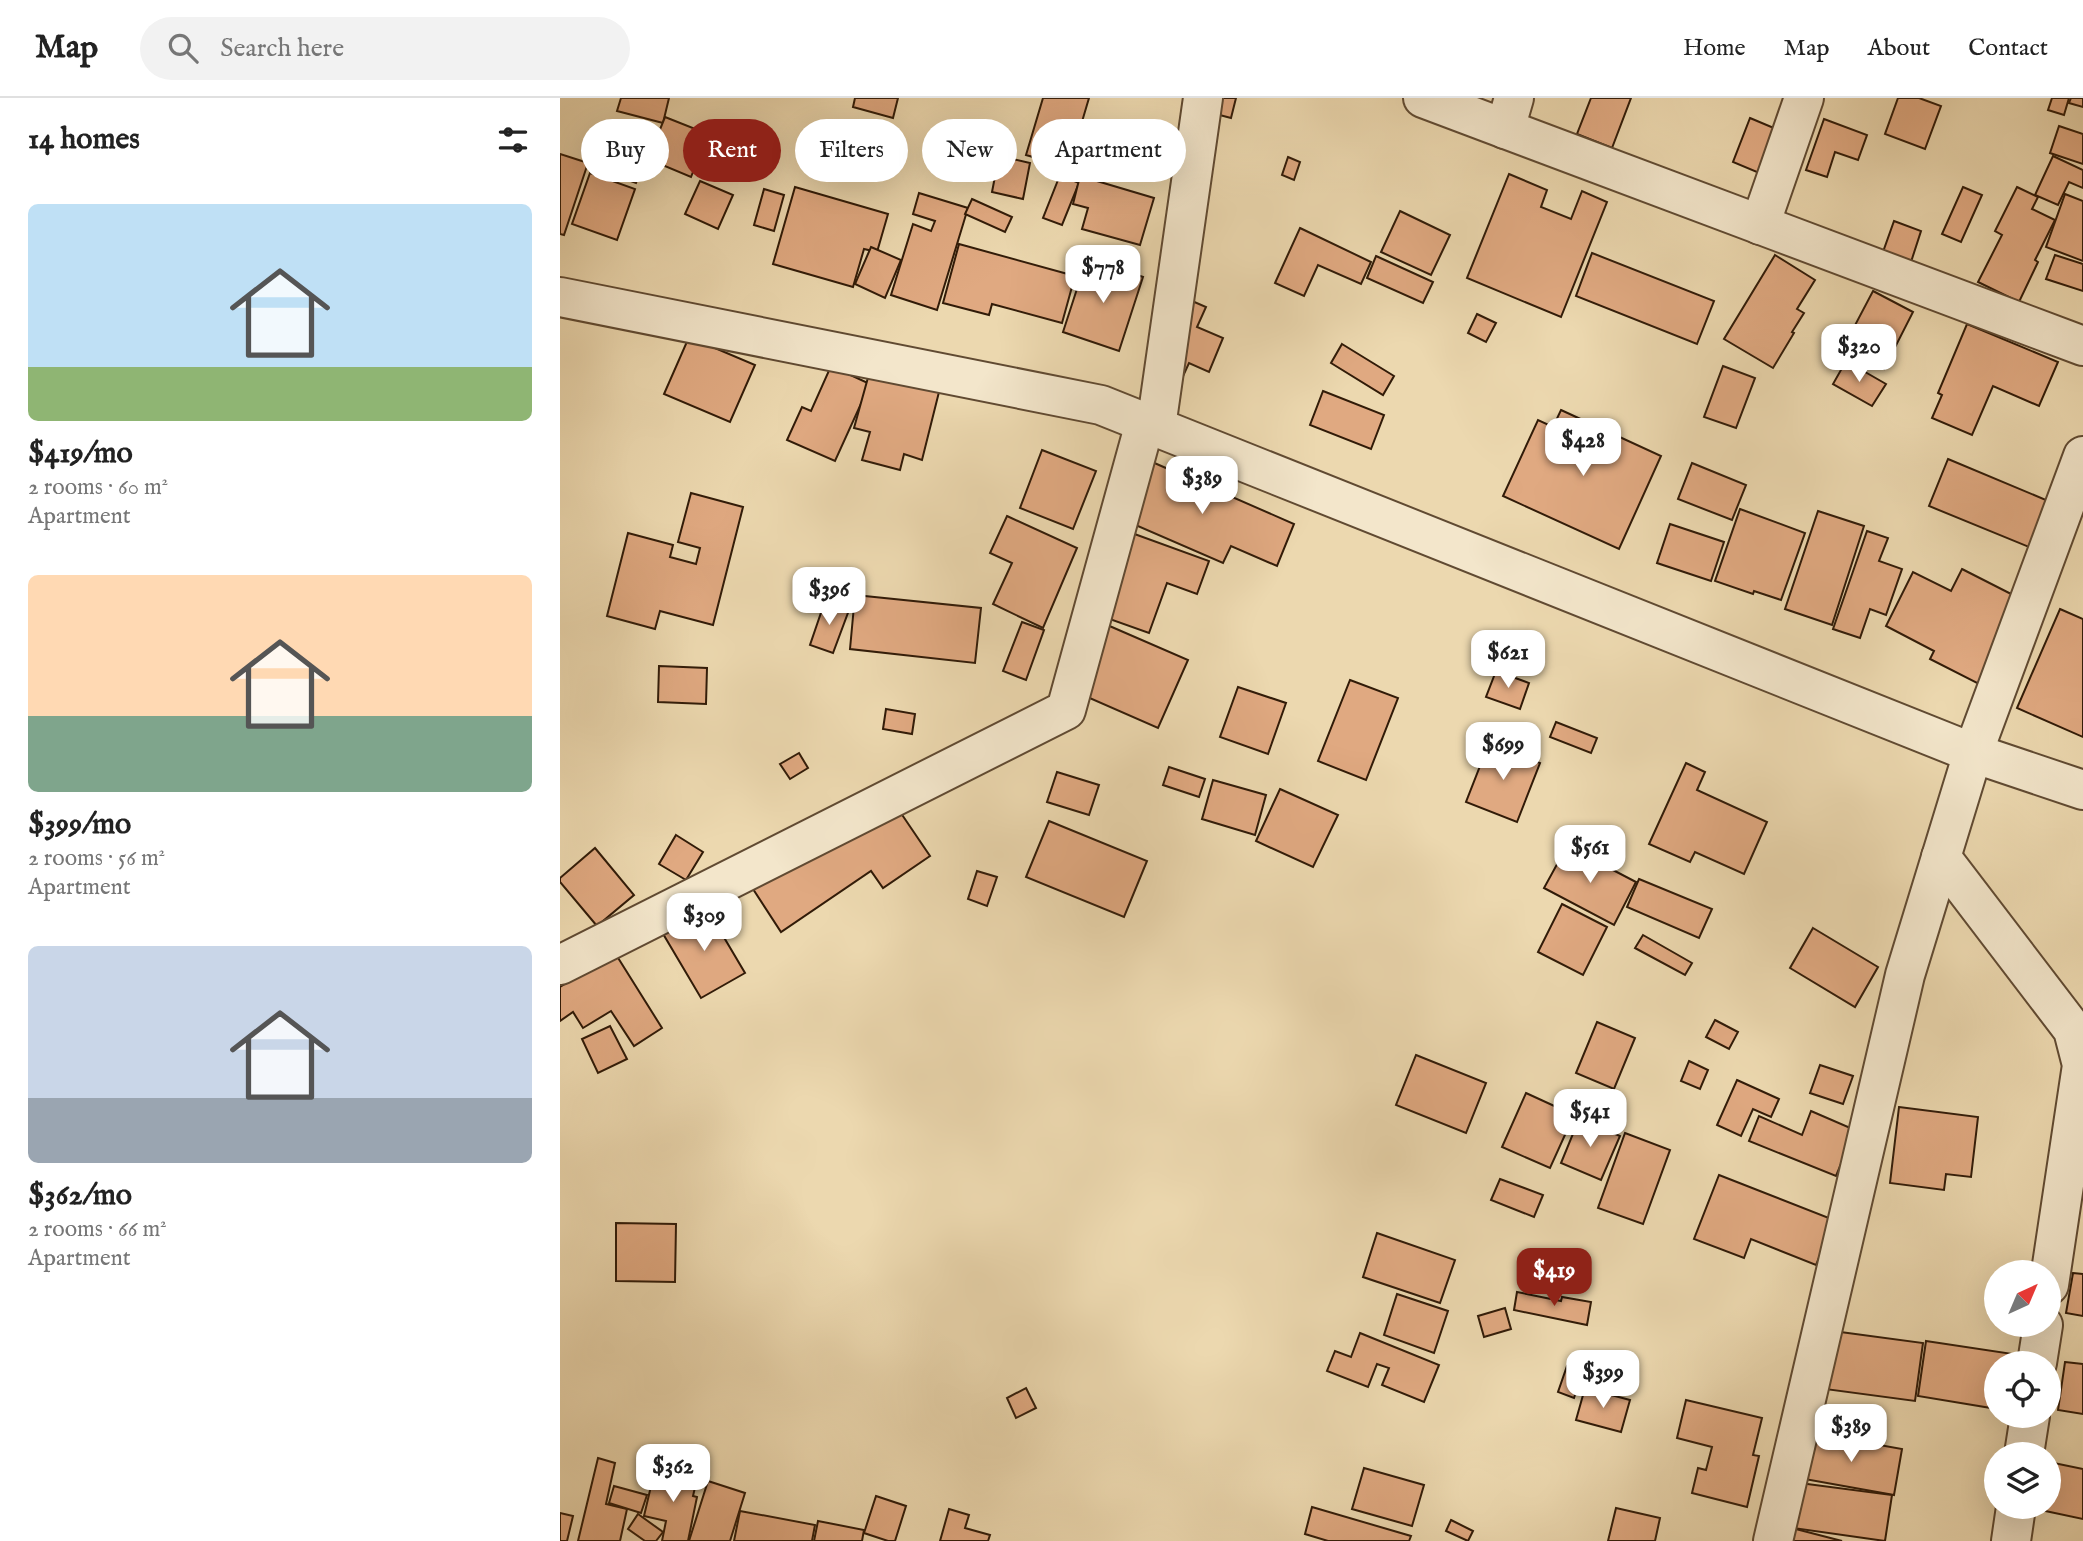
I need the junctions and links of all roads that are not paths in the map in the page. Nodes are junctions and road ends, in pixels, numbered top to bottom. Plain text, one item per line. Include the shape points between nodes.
1 (1203, 98) edge
2 (1423, 98) edge
3 (1804, 98) edge
4 (1510, 113) edge
5 (1760, 225) junction
6 (560, 297) edge
7 (2083, 346) edge
8 (1150, 425) junction
9 (2080, 473) edge
10 (1973, 753) junction
11 (2083, 790) edge
12 (1941, 857) junction
13 (560, 965) edge
14 (2053, 1260) edge
15 (2014, 1519) edge
16 (1773, 1541) edge
17 (2011, 1541) edge

1 - 8 street
2 - 4 street
3 - 5 street
4 - 5 street
5 - 7 street
6 - 8 street via 1101,405
8 - 10 street
8 - 13 street via 1066,710
9 - 10 street
10 - 11 street
10 - 12 street
12 - 14 street via 2073,1030 2082,1065
12 - 16 street via 1905,975
15 - 17 street

